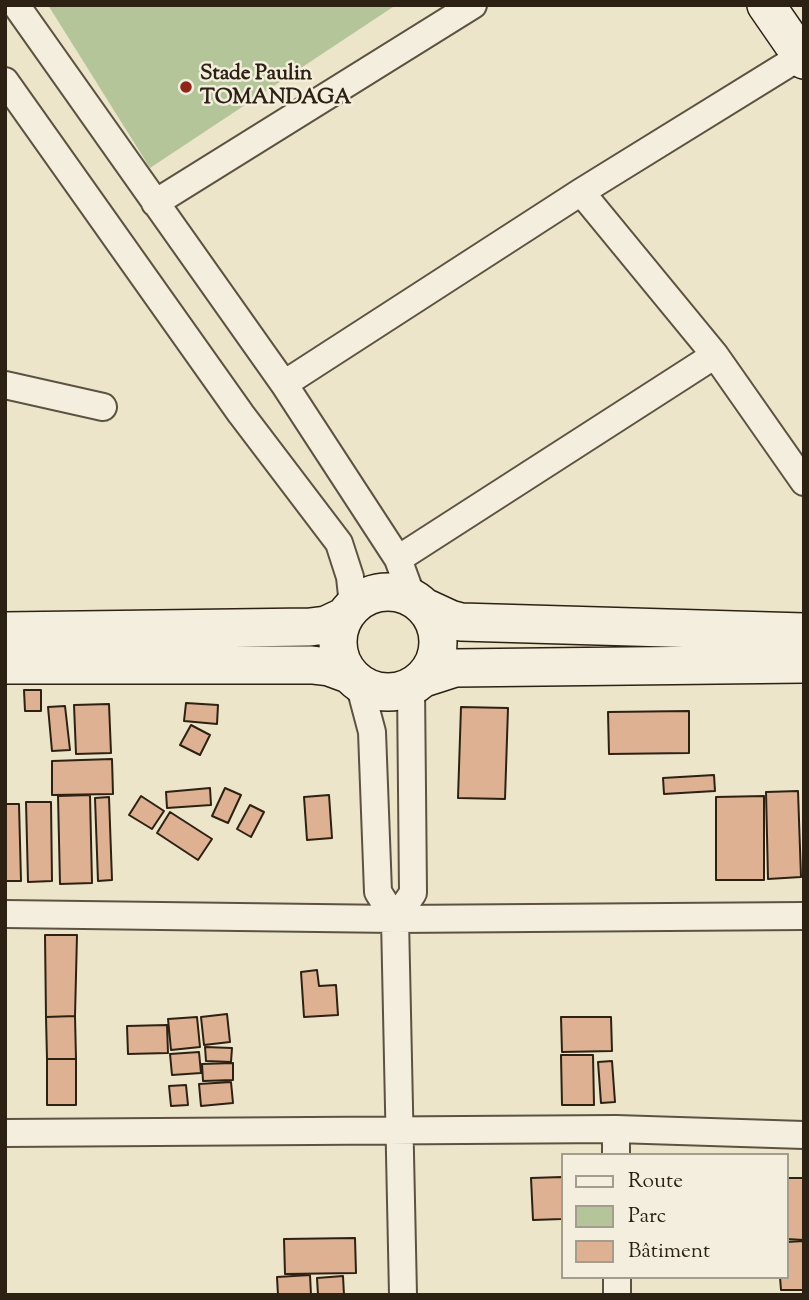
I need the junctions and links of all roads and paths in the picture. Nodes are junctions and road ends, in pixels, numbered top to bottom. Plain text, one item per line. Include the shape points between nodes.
1 (16, 5) edge
2 (473, 5) edge
3 (766, 5) edge
4 (802, 58) edge
5 (5, 81) edge
6 (581, 191) junction
7 (155, 203) junction
8 (715, 355) junction
9 (284, 384) junction
10 (5, 385) edge
11 (103, 407) dead end
12 (804, 482) edge
13 (398, 559) junction
14 (418, 602) junction
15 (348, 611) junction
16 (5, 631) edge
17 (804, 632) edge
18 (804, 663) edge
19 (5, 665) edge
20 (354, 679) junction
21 (418, 682) junction
22 (5, 914) edge
23 (804, 916) edge
24 (394, 919) junction
25 (397, 1129) junction
26 (5, 1133) edge
27 (804, 1136) edge
28 (616, 1142) edge
29 (403, 1295) edge

1 - 7 street
2 - 7 street
3 - 4 street
4 - 6 street
5 - 15 street via 241,414 339,543 350,577
6 - 8 street
6 - 9 street
7 - 9 street
8 - 12 street
8 - 13 street
9 - 13 street
10 - 11 street
13 - 14 street
14 - 15 street via 397,592 381,592 366,596
14 - 17 street via 461,622
14 - 21 street via 433,619 438,650 433,665
15 - 16 street via 326,625 310,627
15 - 20 street via 337,643 338,654
18 - 21 street via 455,668
19 - 20 street via 312,665
20 - 21 street via 371,690 385,692
20 - 24 street via 372,732 378,892
21 - 24 street via 413,893
22 - 24 street
23 - 24 street
24 - 25 street
25 - 26 street
25 - 28 street
25 - 29 street
27 - 28 street

